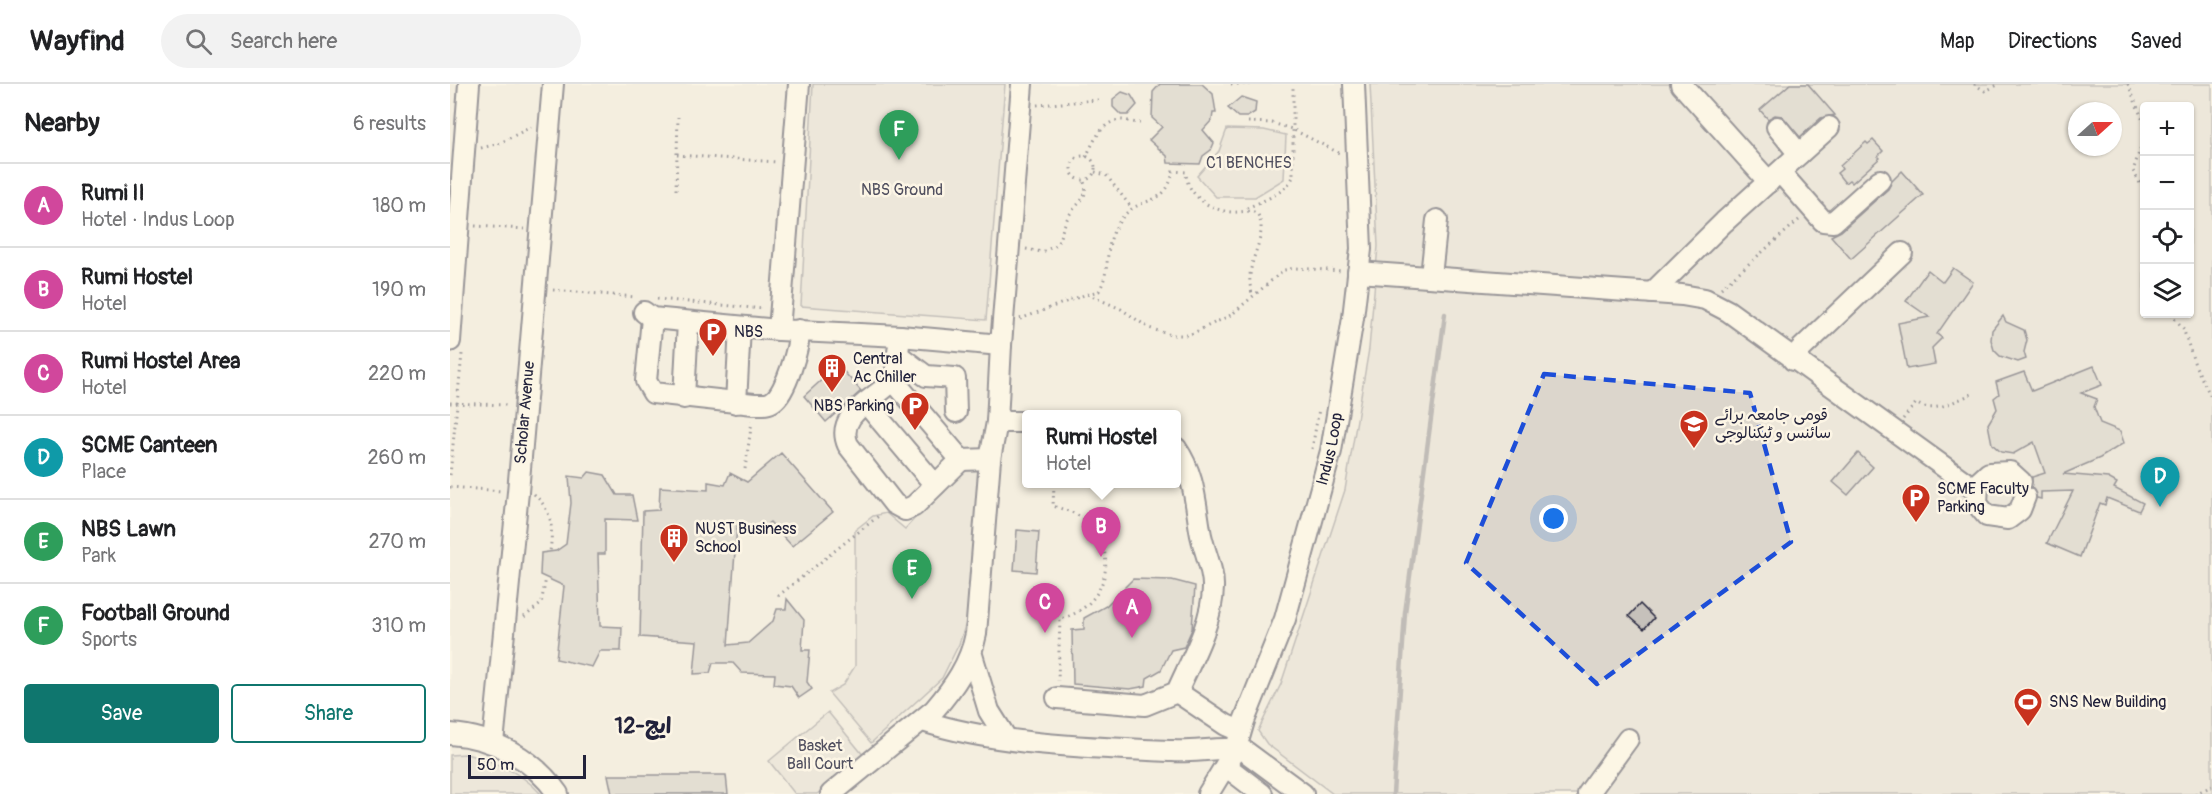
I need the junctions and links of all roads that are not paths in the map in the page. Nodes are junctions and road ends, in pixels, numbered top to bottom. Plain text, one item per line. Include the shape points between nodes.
1 (469, 84) edge
2 (553, 84) edge
3 (798, 84) edge
4 (1023, 84) edge
5 (1354, 84) edge
6 (1681, 84) edge
7 (1829, 126) dead end
8 (1777, 128) dead end
9 (1799, 154) junction
10 (1775, 177) junction
11 (1880, 180) dead end
12 (1437, 220) dead end
13 (1902, 253) dead end
14 (1358, 272) junction
15 (1431, 276) junction
16 (1652, 293) junction
17 (688, 322) junction
18 (740, 327) junction
19 (779, 330) junction
20 (800, 330) junction
21 (1001, 338) junction
22 (450, 341) edge
23 (899, 346) junction
24 (1793, 360) junction
25 (893, 380) junction
26 (684, 398) junction
27 (745, 404) junction
28 (866, 404) junction
29 (956, 412) dead end
30 (997, 422) junction
31 (1022, 422) edge
32 (1181, 458) edge
33 (990, 459) junction
34 (961, 460) junction
35 (936, 485) junction
36 (1976, 490) junction
37 (972, 655) junction
38 (1177, 692) junction
39 (1057, 698) road end
40 (923, 721) junction
41 (450, 734) edge
42 (1006, 738) junction
43 (1628, 739) dead end
44 (1238, 740) junction
45 (493, 743) junction
46 (1227, 767) junction
47 (558, 794) edge
48 (831, 794) edge
49 (1208, 794) edge
50 (1262, 794) edge
51 (1303, 794) edge
52 (1588, 794) edge

1 - 22 street
2 - 45 street, Scholar Avenue
3 - 19 street
4 - 21 street
5 - 14 street, Indus Loop via 1361,249
6 - 10 street
7 - 9 street
8 - 9 street
9 - 10 street
10 - 11 street via 1823,221 1833,222
10 - 16 street
12 - 15 street
13 - 24 street
14 - 15 street
14 - 44 street, Indus Loop via 1331,451 1285,620
15 - 16 street
16 - 24 street via 1705,298
17 - 18 street
17 - 26 street
17 - 26 street via 647,314 648,386 658,395
18 - 19 street
18 - 27 street
19 - 20 street
20 - 23 street
20 - 27 street via 800,347 778,396 767,404
21 - 23 street
21 - 30 street
23 - 25 street
23 - 29 street via 926,376 955,378
24 - 36 street
25 - 28 street
25 - 34 street
26 - 27 street
28 - 35 street
28 - 35 street via 847,421 845,439 894,504 909,509
30 - 31 street
30 - 33 street
32 - 38 street via 1193,483 1213,588 1208,618
33 - 34 street
33 - 37 street
34 - 35 street
36 - 36 street via 1981,511 2001,520 2014,515 2023,489 2010,472 1996,471 1983,477
37 - 40 street via 946,696
37 - 42 street via 990,711
38 - 39 street via 1145,705
38 - 44 street via 1226,725
40 - 42 street via 953,731
40 - 48 street
41 - 45 street
42 - 44 street via 1175,752
43 - 52 street
44 - 46 street, Indus Loop
44 - 51 street via 1246,752
45 - 47 street via 529,764
46 - 49 street, Indus Loop
46 - 50 street

